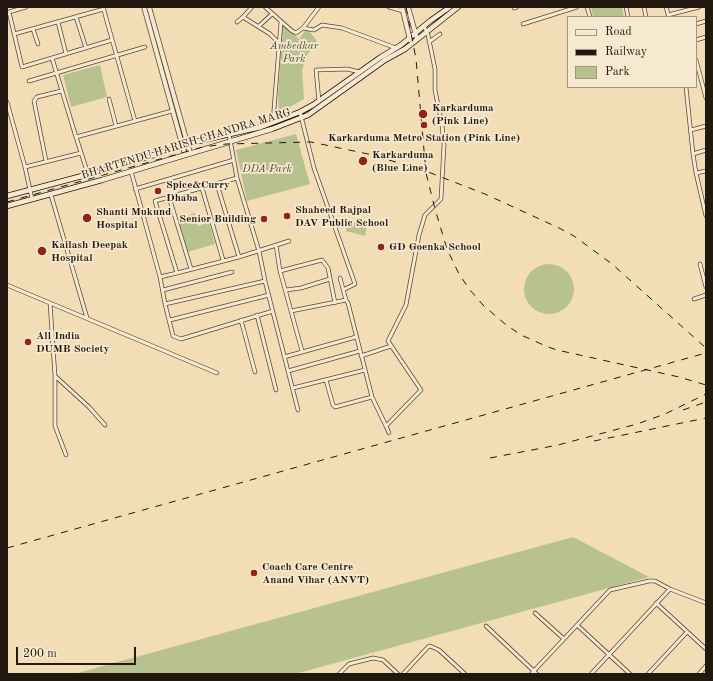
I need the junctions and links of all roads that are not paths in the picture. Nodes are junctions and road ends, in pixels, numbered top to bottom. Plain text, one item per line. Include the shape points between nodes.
1 (26, 7) edge
2 (144, 7) edge
3 (149, 7) edge
4 (252, 7) edge
5 (265, 7) edge
6 (319, 7) edge
7 (389, 7) edge
8 (408, 7) edge
9 (450, 7) edge
10 (458, 7) edge
11 (577, 7) edge
12 (666, 7) edge
13 (681, 7) edge
14 (699, 7) edge
15 (103, 8) edge
16 (402, 9) edge
17 (683, 12) junction
18 (272, 14) junction
19 (669, 16) edge
20 (76, 17) junction
21 (243, 17) junction
22 (58, 22) junction
23 (237, 22) dead end
24 (281, 22) junction
25 (523, 24) dead end
26 (259, 26) junction
27 (424, 26) junction
28 (34, 28) junction
29 (303, 28) junction
30 (426, 32) junction
31 (416, 33) junction
32 (14, 34) junction
33 (440, 34) dead end
34 (410, 38) junction
35 (418, 39) junction
36 (112, 40) junction
37 (429, 42) junction
38 (279, 43) junction
39 (38, 44) dead end
40 (411, 44) junction
41 (146, 47) dead end
42 (86, 48) junction
43 (396, 48) junction
44 (66, 54) junction
45 (116, 54) junction
46 (52, 58) junction
47 (697, 64) edge
48 (360, 72) junction
49 (56, 73) junction
50 (29, 80) dead end
51 (686, 88) edge
52 (61, 91) junction
53 (706, 98) edge
54 (109, 99) dead end
55 (319, 101) junction
56 (7, 102) edge
57 (172, 111) junction
58 (301, 115) junction
59 (135, 121) junction
60 (273, 122) junction
61 (116, 126) junction
62 (706, 126) edge
63 (691, 130) junction
64 (229, 134) junction
65 (76, 137) junction
66 (232, 141) junction
67 (188, 144) junction
68 (183, 146) junction
69 (706, 150) edge
70 (81, 153) junction
71 (188, 154) junction
72 (693, 154) junction
73 (234, 160) junction
74 (46, 161) junction
75 (25, 167) junction
76 (706, 170) edge
77 (131, 171) junction
78 (696, 173) junction
79 (88, 174) junction
80 (237, 178) junction
81 (218, 184) junction
82 (202, 188) junction
83 (135, 189) junction
84 (29, 190) junction
85 (51, 195) junction
86 (7, 196) edge
87 (169, 197) junction
88 (32, 199) junction
89 (7, 206) edge
90 (705, 210) edge
91 (706, 216) edge
92 (289, 241) dead end
93 (276, 245) junction
94 (259, 251) junction
95 (239, 257) junction
96 (224, 260) junction
97 (700, 264) dead end
98 (191, 269) junction
99 (280, 271) junction
100 (232, 272) dead end
101 (177, 273) junction
102 (160, 277) junction
103 (340, 278) dead end
104 (330, 279) junction
105 (265, 281) junction
106 (7, 285) edge
107 (706, 287) edge
108 (162, 290) junction
109 (286, 290) junction
110 (343, 290) junction
111 (269, 295) junction
112 (706, 295) edge
113 (694, 299) dead end
114 (346, 300) junction
115 (50, 303) junction
116 (335, 303) junction
117 (165, 304) junction
118 (273, 311) junction
119 (291, 311) junction
120 (257, 315) junction
121 (86, 318) junction
122 (170, 320) junction
123 (241, 320) junction
124 (356, 337) junction
125 (391, 346) junction
126 (360, 351) junction
127 (302, 352) junction
128 (361, 356) junction
129 (284, 357) junction
130 (365, 370) junction
131 (255, 372) dead end
132 (288, 372) junction
133 (217, 373) dead end
134 (55, 376) junction
135 (326, 380) junction
136 (293, 388) junction
137 (276, 390) dead end
138 (372, 397) junction
139 (298, 410) dead end
140 (105, 425) dead end
141 (386, 426) junction
142 (389, 433) dead end
143 (66, 455) dead end
144 (670, 589) junction
145 (656, 603) junction
146 (706, 603) edge
147 (535, 613) dead end
148 (577, 625) junction
149 (486, 626) dead end
150 (687, 632) junction
151 (564, 639) junction
152 (706, 649) edge
153 (609, 655) junction
154 (706, 666) edge
155 (534, 673) edge
156 (339, 674) edge
157 (398, 674) edge
158 (403, 674) edge
159 (465, 674) edge
160 (591, 674) edge
161 (630, 674) edge
162 (648, 674) edge
163 (698, 674) edge

1 - 32 street via 9,12
2 - 57 street
3 - 67 street
4 - 21 street
5 - 18 street
6 - 29 street
7 - 16 street
8 - 31 street
9 - 27 main road, BHARTENDU HARISH CHANDRA MARG
10 - 30 main road, BHARTENDU HARISH CHANDRA MARG
11 - 25 street
12 - 19 street
13 - 17 street
14 - 17 street
15 - 20 street
15 - 36 street
16 - 34 street
17 - 19 street
18 - 24 street
18 - 26 street
20 - 22 street
20 - 42 street
21 - 23 street
21 - 26 street
22 - 28 street
22 - 44 street
24 - 29 street via 294,33
24 - 38 street
26 - 38 street
27 - 30 street
27 - 31 main road, BHARTENDU HARISH CHANDRA MARG
28 - 32 street
28 - 39 street
29 - 43 street via 314,30 322,25 342,28
30 - 35 main road, BHARTENDU HARISH CHANDRA MARG
30 - 37 street
31 - 34 main road, BHARTENDU HARISH CHANDRA MARG
31 - 35 street
32 - 46 street via 22,66
33 - 37 street
34 - 40 street
34 - 43 main road, BHARTENDU HARISH CHANDRA MARG
35 - 40 main road, BHARTENDU HARISH CHANDRA MARG
36 - 42 street
36 - 45 street
37 - 125 street via 435,69 435,90 444,145 441,199 425,215 418,235 406,305 388,342
38 - 60 street
40 - 58 main road, BHARTENDU HARISH CHANDRA MARG via 324,105
41 - 45 street
42 - 44 street
43 - 48 main road, BHARTENDU HARISH CHANDRA MARG
44 - 46 street
45 - 49 street
45 - 59 street
46 - 49 street
47 - 53 street
48 - 55 main road, BHARTENDU HARISH CHANDRA MARG
48 - 55 street via 347,69 316,70
49 - 50 street
49 - 52 street
51 - 63 street
52 - 65 street
52 - 74 street via 37,97 34,101
54 - 61 street
55 - 58 main road, BHARTENDU HARISH CHANDRA MARG
56 - 75 street
57 - 59 street
57 - 68 street
58 - 60 main road, BHARTENDU HARISH CHANDRA MARG
58 - 66 main road, BHARTENDU HARISH CHANDRA MARG via 272,129
58 - 110 street via 314,168 355,284
59 - 61 street
60 - 64 main road, BHARTENDU HARISH CHANDRA MARG
61 - 65 street
62 - 63 street
63 - 72 street
64 - 66 street
64 - 67 main road, BHARTENDU HARISH CHANDRA MARG
65 - 70 street
66 - 71 main road, BHARTENDU HARISH CHANDRA MARG
66 - 73 street
67 - 68 main road, BHARTENDU HARISH CHANDRA MARG
67 - 71 street
68 - 71 street
68 - 79 main road, BHARTENDU HARISH CHANDRA MARG
69 - 72 street
70 - 74 street
70 - 79 street
71 - 77 main road, BHARTENDU HARISH CHANDRA MARG
72 - 78 street
73 - 80 street
73 - 83 street
74 - 75 street
75 - 84 street
76 - 78 street
77 - 83 street
77 - 85 main road, BHARTENDU HARISH CHANDRA MARG
78 - 90 street
79 - 84 main road, BHARTENDU HARISH CHANDRA MARG
80 - 81 street
80 - 94 street
81 - 82 street
81 - 95 street
82 - 87 street
82 - 96 street
83 - 102 street
84 - 86 main road, BHARTENDU HARISH CHANDRA MARG
84 - 88 street
85 - 88 main road, BHARTENDU HARISH CHANDRA MARG
85 - 121 street
87 - 98 street
87 - 101 street via 155,202
88 - 89 main road, BHARTENDU HARISH CHANDRA MARG
90 - 91 street
92 - 93 street
93 - 94 street
93 - 99 street
94 - 95 street
94 - 105 street
95 - 96 street
96 - 98 street
97 - 107 street
98 - 101 street
99 - 104 street via 322,260 328,268
99 - 109 street
100 - 108 street
101 - 102 street
102 - 108 street
103 - 110 street
104 - 109 street
104 - 116 street
105 - 111 street
105 - 117 street
106 - 115 street
108 - 117 street
109 - 119 street
110 - 114 street
111 - 118 street
111 - 122 street
112 - 113 street
114 - 116 street
114 - 124 street
115 - 121 street
115 - 134 street
116 - 119 street
117 - 122 street
118 - 120 street
118 - 129 street
119 - 127 street
120 - 123 street
120 - 137 street
121 - 133 street
122 - 123 street via 174,336 181,339
123 - 131 street
124 - 126 street
124 - 127 street
125 - 128 street
125 - 141 street via 421,390
126 - 128 street
126 - 132 street
127 - 129 street
128 - 130 street
129 - 132 street
130 - 135 street
130 - 138 street
132 - 136 street
134 - 140 street
134 - 143 street via 56,426
135 - 136 street
135 - 138 street via 335,407
136 - 139 street
138 - 141 street
141 - 142 street
144 - 145 street
144 - 146 street
144 - 148 street via 652,581 610,590
145 - 150 street
145 - 153 street
147 - 151 street
148 - 151 street
148 - 153 street
149 - 155 street
150 - 152 street
150 - 162 street
151 - 155 street
153 - 160 street
153 - 161 street
154 - 163 street
156 - 157 street via 349,664 373,658 383,660
158 - 159 street via 430,646 439,650

